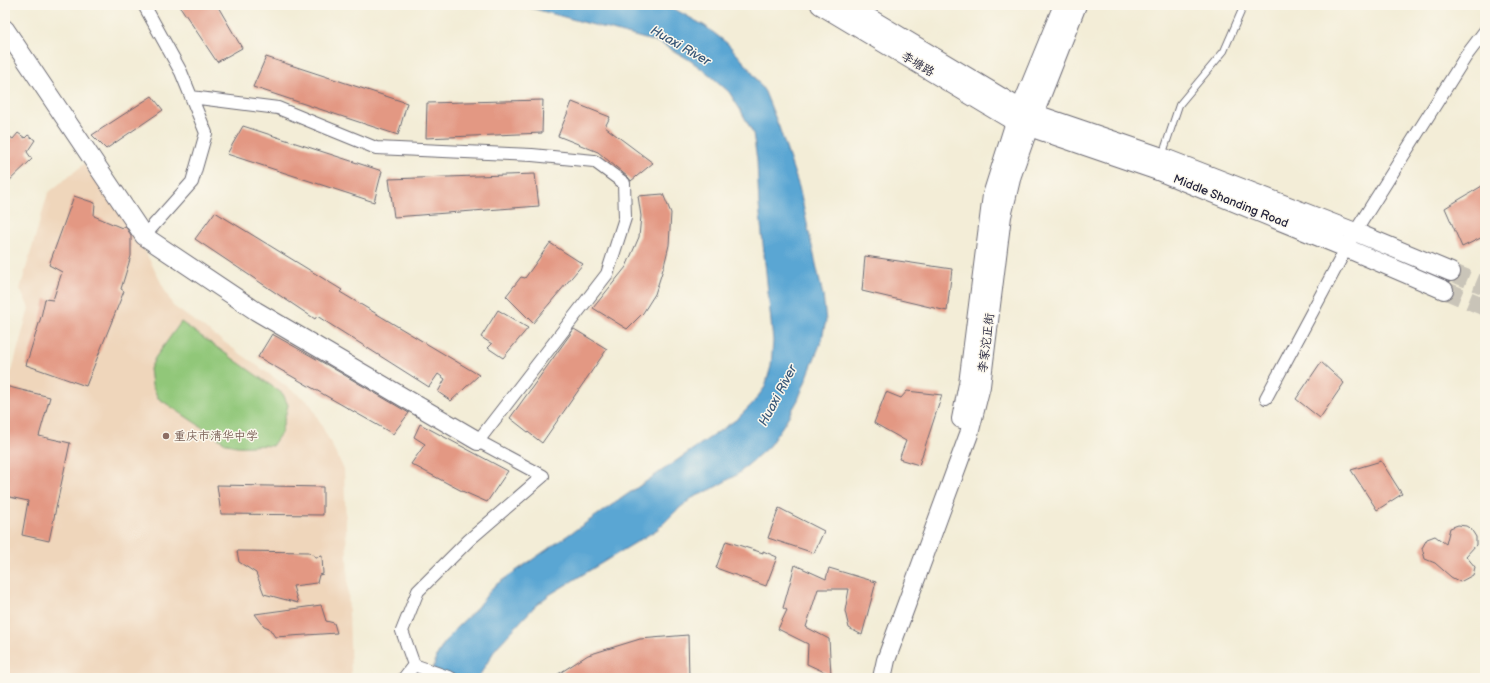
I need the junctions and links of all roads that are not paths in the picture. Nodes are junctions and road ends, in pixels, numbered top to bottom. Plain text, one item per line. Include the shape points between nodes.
1 (144, 5) edge
2 (820, 5) edge
3 (848, 5) edge
4 (1063, 5) edge
5 (1077, 5) edge
6 (1244, 5) edge
7 (1485, 31) edge
8 (6, 32) edge
9 (192, 97) junction
10 (1025, 118) junction
11 (1162, 157) junction
12 (144, 236) junction
13 (1350, 240) junction
14 (1451, 272) tunnel mouth
15 (1444, 290) tunnel mouth
16 (1266, 398) dead end
17 (478, 441) junction
18 (414, 665) junction
19 (404, 678) edge
20 (451, 678) edge
21 (872, 678) edge
22 (882, 678) edge

1 - 9 street
2 - 10 main road, 李塘路
3 - 10 main road, 李塘路
4 - 10 main road, 李家沱正街
5 - 10 main road, 李家沱正街
6 - 11 lane via 1224,51 1179,105
7 - 13 street via 1466,56
8 - 12 main road
9 - 12 street via 206,133 192,182
9 - 17 street via 278,108 376,148 532,155 594,161 624,183 625,218 607,274
10 - 11 main road, Middle Shanding Road
10 - 13 main road, Middle Shanding Road via 1158,171
10 - 21 main road, 李家沱正街 via 998,174 989,213 964,409
10 - 22 main road, 李家沱正街 via 1002,216 981,386 976,408 886,660
11 - 13 main road, Middle Shanding Road
12 - 17 main road via 256,311
13 - 14 main road, Middle Shanding Road
13 - 15 main road, Middle Shanding Road
13 - 16 street
17 - 18 street via 543,476 469,540 418,591 402,631
18 - 19 street
18 - 20 street

